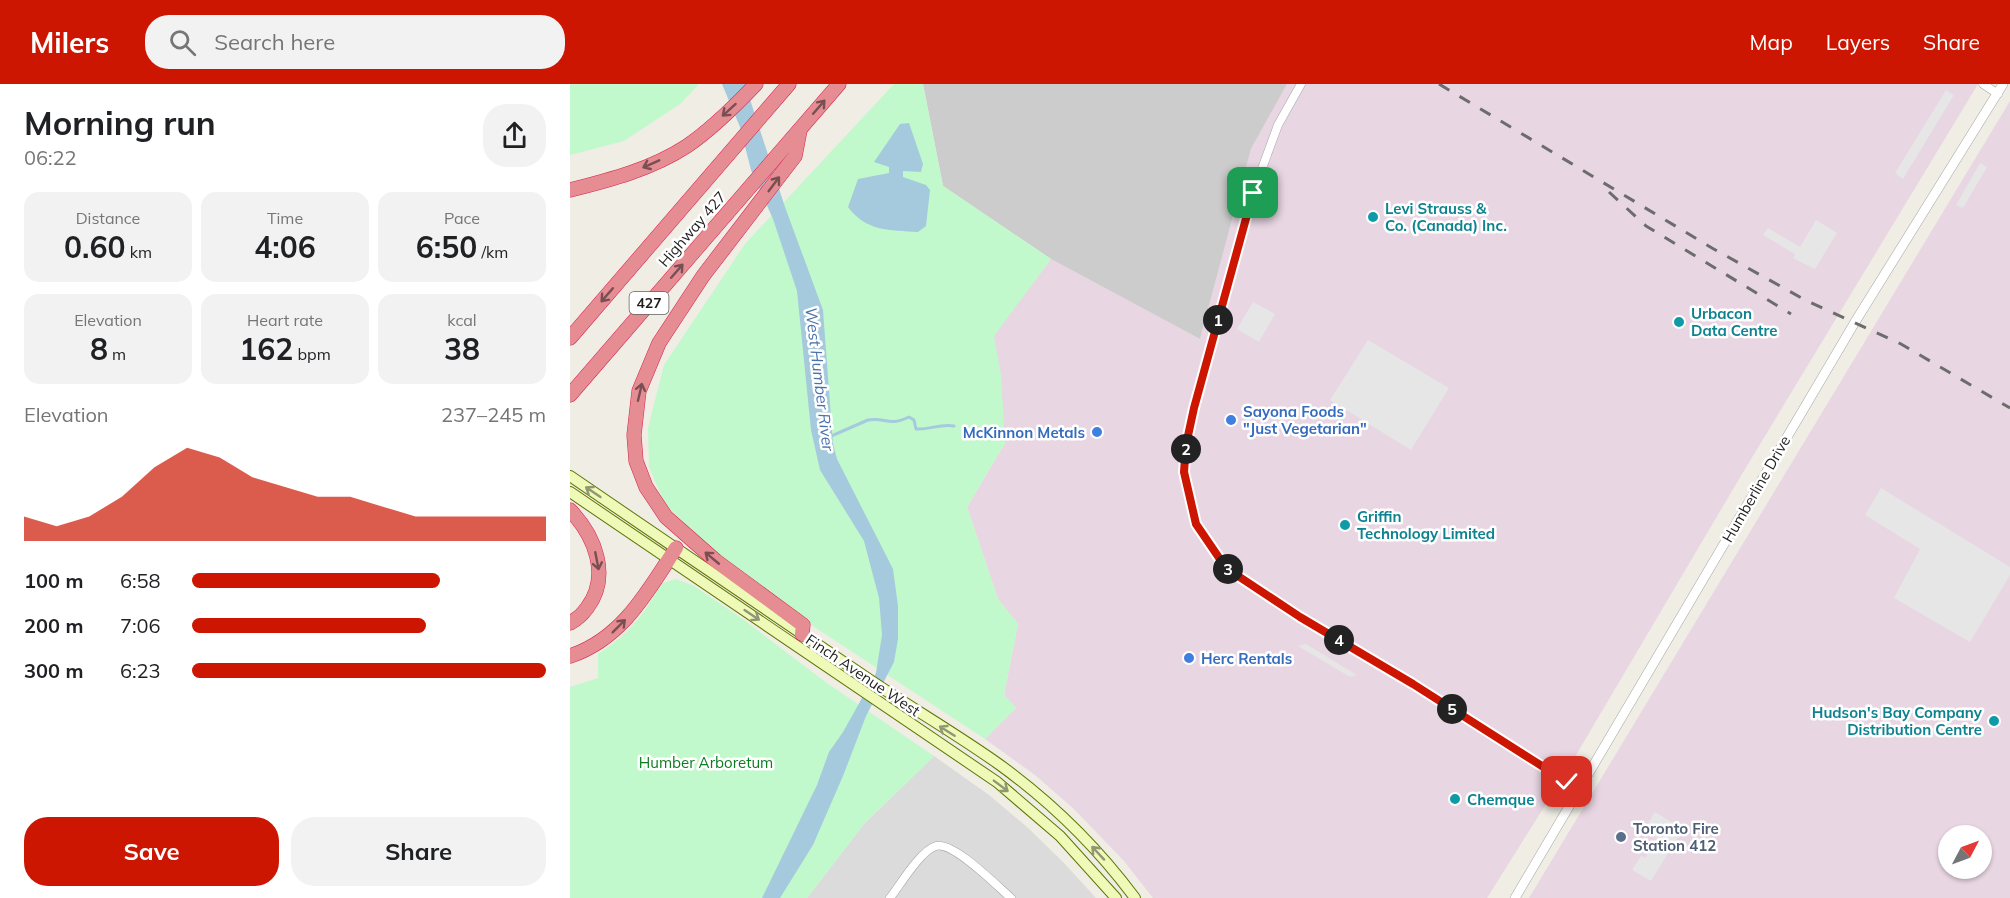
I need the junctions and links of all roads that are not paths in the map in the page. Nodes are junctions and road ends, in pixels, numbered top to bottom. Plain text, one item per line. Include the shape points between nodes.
1 (756, 84) edge
2 (789, 84) edge
3 (839, 84) edge
4 (1301, 84) edge
5 (1983, 84) edge
6 (2003, 84) edge
7 (1998, 94) junction
8 (800, 130) junction
9 (570, 190) edge
10 (570, 338) edge
11 (570, 395) edge
12 (570, 476) edge
13 (570, 492) edge
14 (570, 510) edge
15 (672, 553) junction
16 (570, 623) edge
17 (802, 634) junction
18 (570, 656) edge
19 (1580, 789) junction
20 (890, 898) edge
21 (1011, 898) edge
22 (1116, 898) edge
23 (1135, 898) edge
24 (1515, 898) edge

1 -> 9 highway via 686,147 619,178
2 -> 10 highway, Highway 427 / 427
8 -> 3 highway, Highway 427 / 427
4 - 19 street via 1278,125 1253,193 1194,408 1184,472 1196,524 1226,568
5 - 7 street
6 - 7 street, Humberline Drive
7 - 19 street, Humberline Drive via 1855,322
11 -> 8 highway, Highway 427 / 427
17 -> 8 highway via 802,625 716,561 666,517 646,487 636,461 634,435 639,391 658,344 679,310 795,156
15 -> 12 main road, Finch Avenue West
13 - 15 main road, Finch Avenue West
14 -> 16 highway via 588,532 600,575 595,597
15 - 17 main road, Finch Avenue West
18 -> 15 highway via 594,646 622,624
15 -> 22 main road, Finch Avenue West via 1028,807
23 -> 17 main road, Finch Avenue West via 1088,843 1038,795 998,764
19 - 24 street, Humberline Drive
20 - 21 street via 924,853 936,846 946,846

